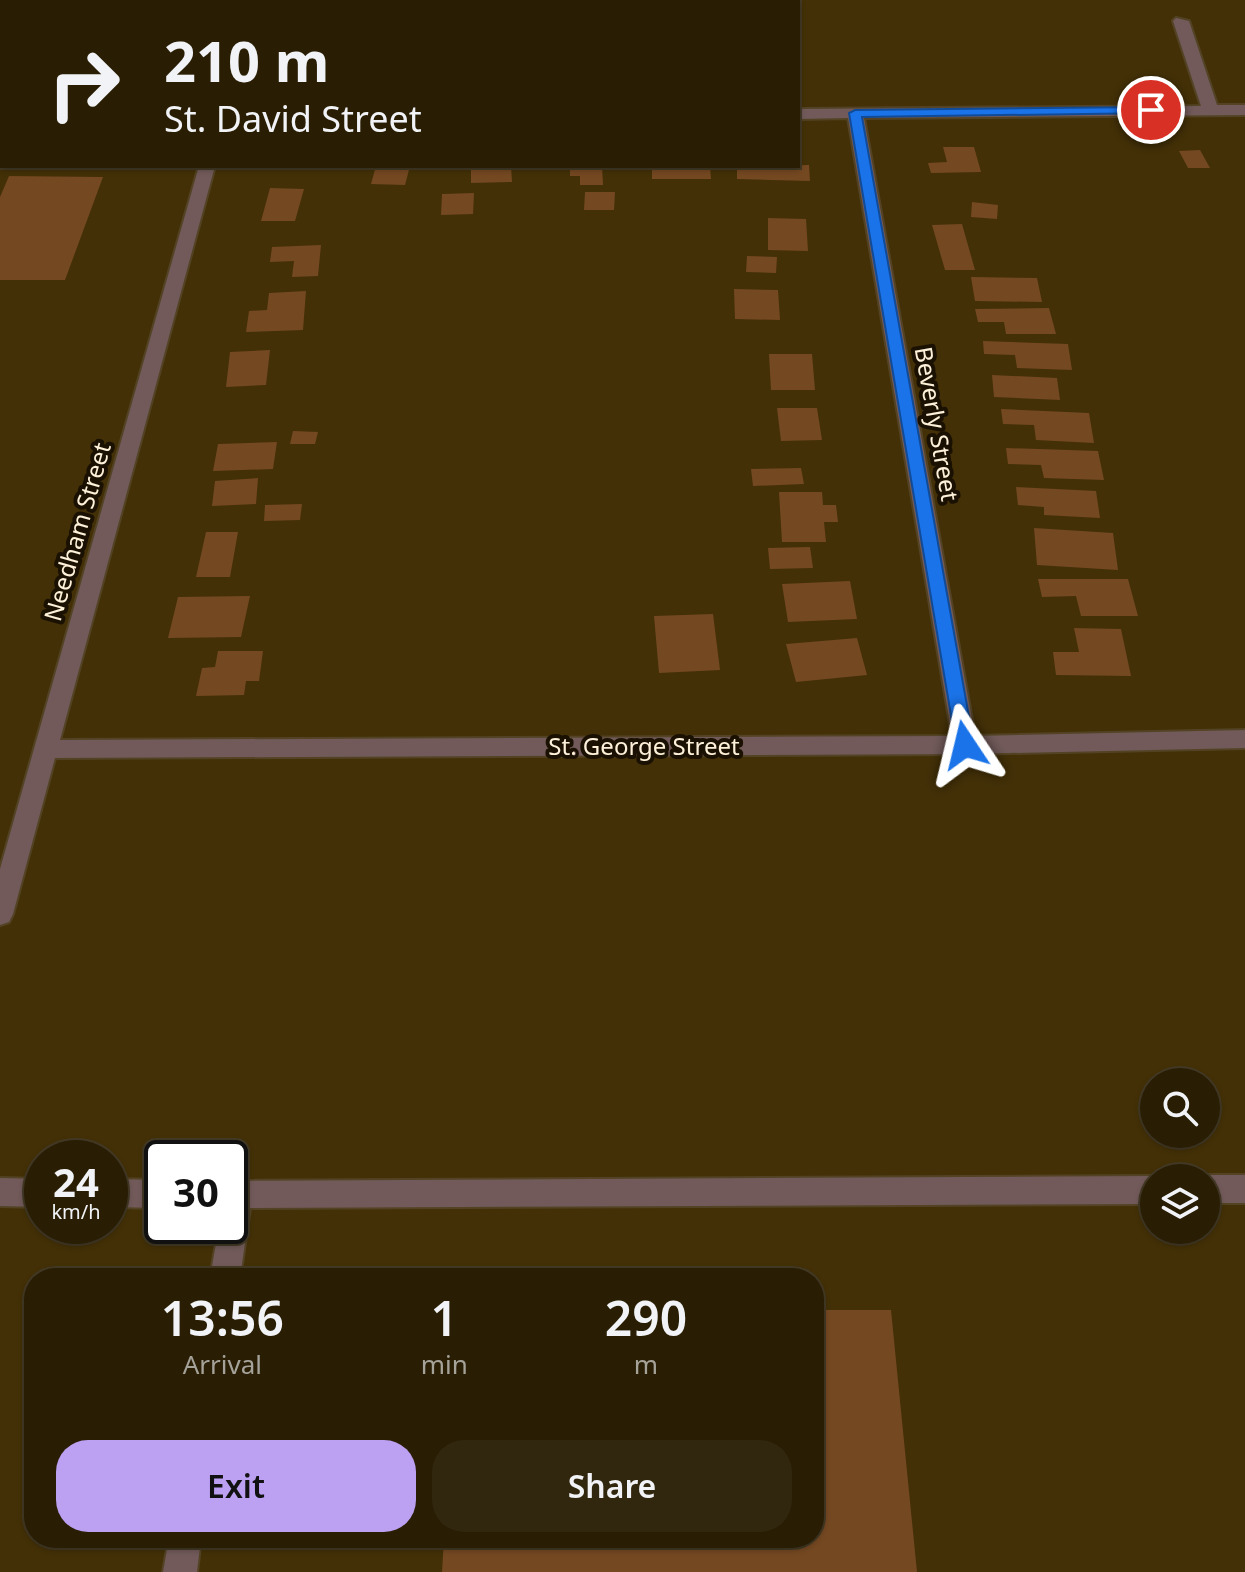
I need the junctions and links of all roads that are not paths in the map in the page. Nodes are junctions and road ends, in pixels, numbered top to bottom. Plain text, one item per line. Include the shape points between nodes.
1 (1181, 21) dead end
2 (1210, 110) junction
3 (1245, 110) edge
4 (855, 113) junction
5 (800, 114) edge
6 (206, 168) edge
7 (1245, 739) edge
8 (965, 745) junction
9 (44, 749) junction
10 (0, 914) edge
11 (1220, 1189) edge
12 (1245, 1189) edge
13 (1140, 1190) edge
14 (0, 1192) edge
15 (24, 1193) edge
16 (248, 1195) edge
17 (229, 1244) edge
18 (226, 1268) edge
19 (184, 1548) edge
20 (180, 1572) edge

1 - 2 street
2 - 3 street
2 - 4 street
4 - 5 street
4 - 8 street, Beverly Street
6 - 9 street, Needham Street
7 - 8 street, St. George Street
8 - 9 street, St. George Street
9 - 10 street, Needham Street
11 - 12 street
13 - 16 street
14 - 15 street
17 - 18 street
19 - 20 street

